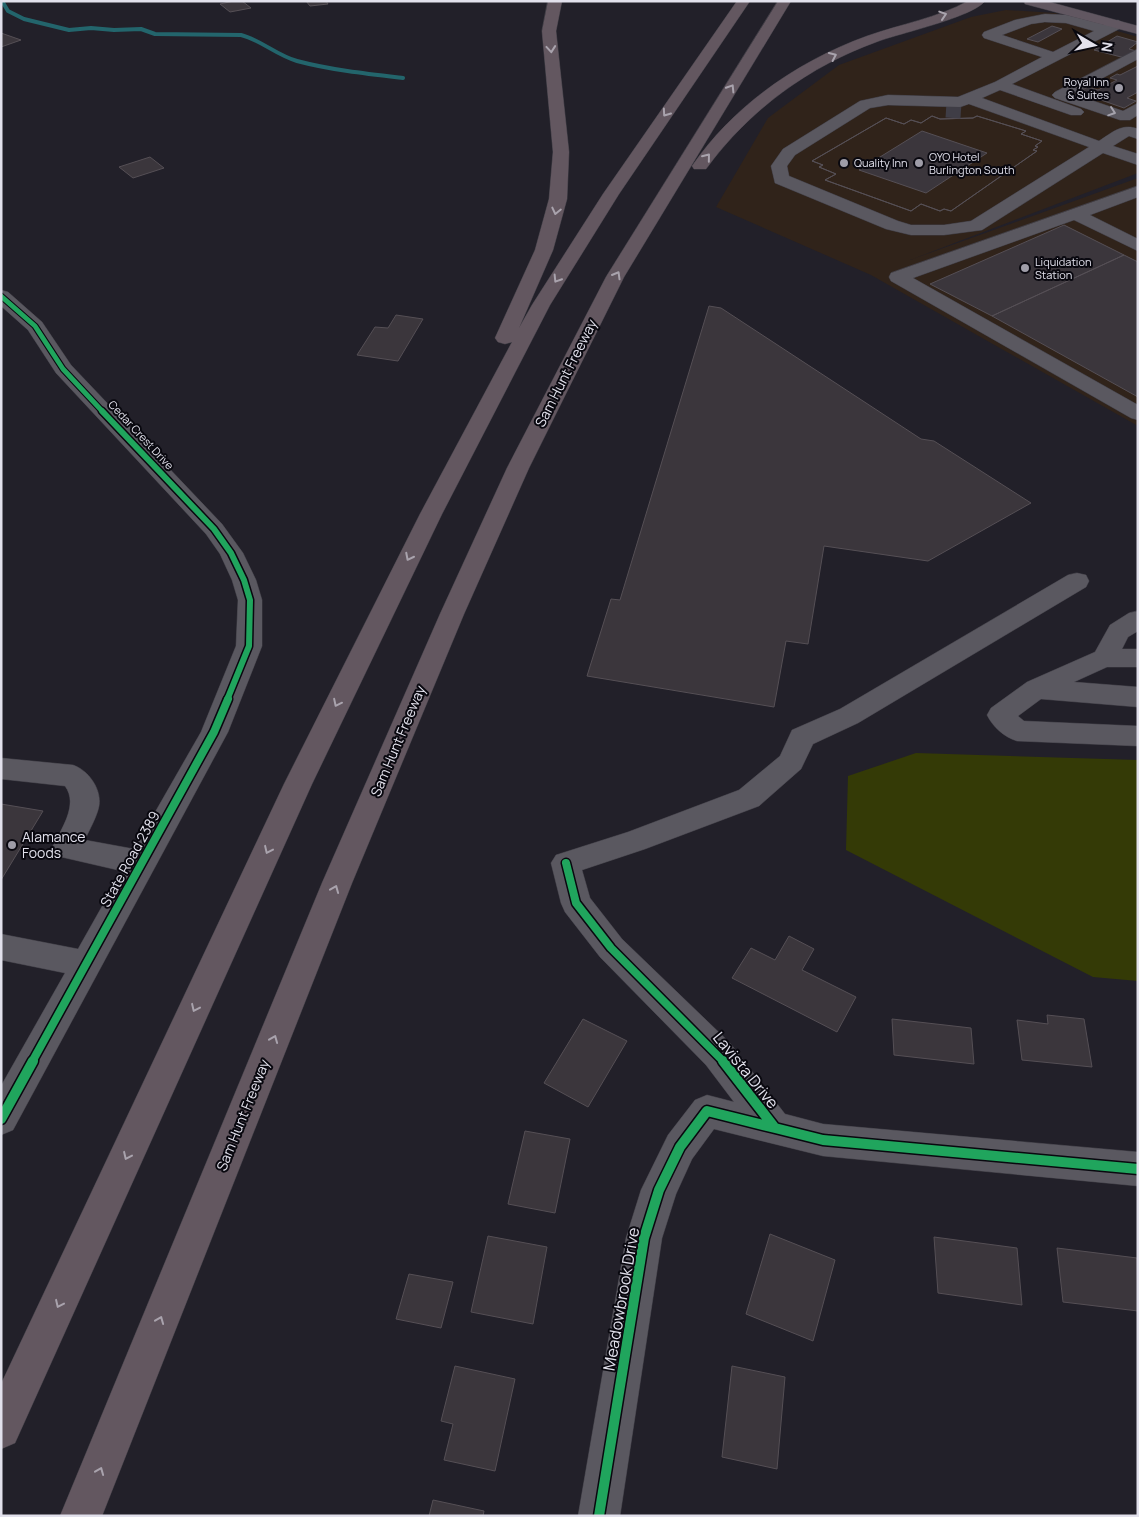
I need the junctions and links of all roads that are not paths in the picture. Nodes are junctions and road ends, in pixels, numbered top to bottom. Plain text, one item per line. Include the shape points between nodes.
1 (555, 1) edge
2 (744, 1) edge
3 (785, 1) edge
4 (979, 1) edge
5 (1030, 1) edge
6 (1078, 1) edge
7 (1138, 17) edge
8 (1112, 27) junction
9 (1138, 30) edge
10 (1138, 53) edge
11 (1055, 57) junction
12 (1000, 85) junction
13 (915, 101) junction
14 (958, 106) junction
15 (1138, 108) edge
16 (1132, 132) edge
17 (1102, 146) junction
18 (1138, 160) edge
19 (1138, 191) edge
20 (1074, 214) junction
21 (1133, 240) edge
22 (632, 249) junction
23 (1, 296) edge
24 (1138, 414) edge
25 (431, 514) junction
26 (1077, 582) dead end
27 (250, 600) joint
28 (1138, 618) edge
29 (1104, 658) junction
30 (1138, 658) edge
31 (1036, 689) junction
32 (1138, 697) edge
33 (1138, 736) edge
34 (1, 768) edge
35 (142, 862) junction
36 (1, 947) edge
37 (87, 964) junction
38 (12, 1078) edge
39 (1, 1119) edge
40 (775, 1128) junction
41 (1138, 1169) edge
42 (1, 1429) edge
43 (81, 1516) edge
44 (599, 1516) edge

1 -> 25 highway via 549,31 561,177 552,224 544,250
2 -> 25 highway via 611,194 541,305
22 -> 3 highway, Sam Hunt Freeway
22 -> 4 highway via 725,134 767,96 798,74 845,50
5 - 8 main road
6 - 7 main road
8 - 9 main road
8 - 11 street
8 - 11 street via 1051,17 1027,21 988,35
10 -> 15 street via 1060,95 1125,117
11 - 12 street
12 - 14 street
12 - 16 street
13 - 14 street via 926,108
13 - 14 street via 960,102
13 - 17 street via 888,100 865,104 789,152 779,166 781,179 892,225 911,230 944,230 976,226
14 - 17 street via 992,107
16 - 17 street
17 - 18 street
19 - 20 street
20 - 21 street
20 - 24 street via 898,277
43 -> 22 highway, Sam Hunt Freeway via 333,892 452,614 564,373
23 - 27 street, Cedar Crest Drive via 35,326 63,369 214,529 232,553
25 -> 42 highway via 298,784
26 - 40 street, Lavista Drive via 849,716 802,737 790,762 749,798 566,863 576,903 611,948 718,1054
27 - 35 street, State Road 2389 via 249,646 214,732
28 - 29 street via 1119,631
29 - 30 street
29 - 31 street
31 - 32 street
31 - 33 street via 1000,715 1017,731
34 - 35 street via 73,776 84,791 85,806 67,848
35 - 37 street, State Road 2389
36 - 37 street
37 - 38 street, State Road 2389
38 - 39 street, State Road 2389
40 - 41 street, Lavista Drive via 823,1140
40 - 44 street, Meadowbrook Drive via 707,1111 680,1147 659,1190 644,1238

